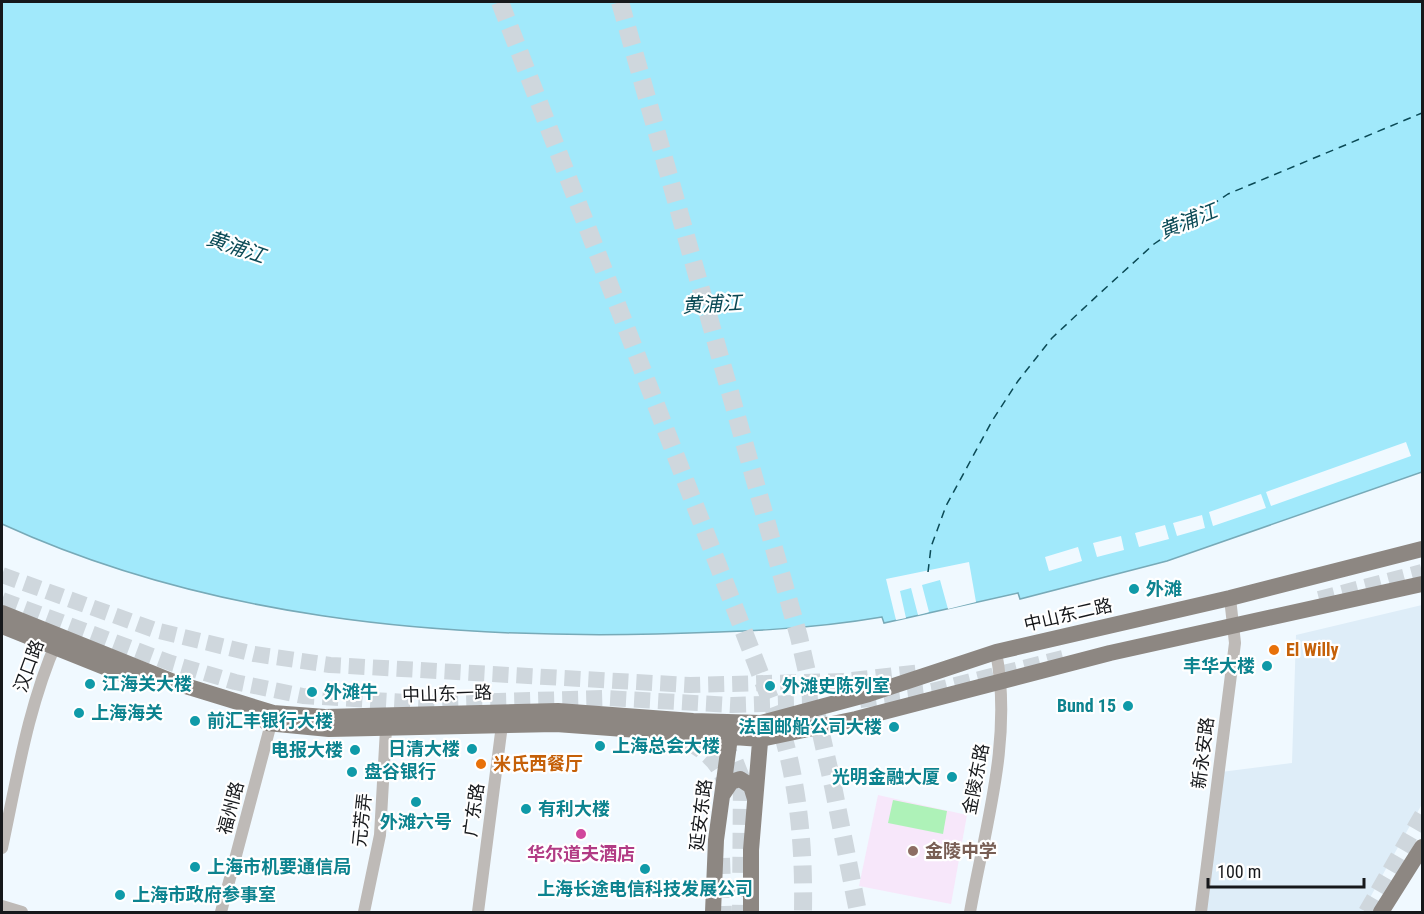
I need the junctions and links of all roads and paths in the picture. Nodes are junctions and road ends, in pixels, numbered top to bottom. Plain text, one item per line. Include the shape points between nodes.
1 (1422, 549) edge
2 (1422, 584) edge
3 (1230, 598) junction
4 (2, 613) edge
5 (2, 626) edge
6 (1235, 627) junction
7 (57, 641) junction
8 (996, 652) junction
9 (1002, 681) junction
10 (272, 718) junction
11 (503, 718) junction
12 (386, 729) junction
13 (731, 730) junction
14 (761, 731) junction
15 (722, 798) junction
16 (755, 800) junction
17 (1422, 847) edge
18 (2, 848) edge
19 (2, 906) edge
20 (22, 912) edge
21 (221, 912) edge
22 (364, 912) edge
23 (478, 912) edge
24 (712, 912) edge
25 (751, 912) edge
26 (970, 912) edge
27 (1201, 912) edge
28 (1381, 912) edge

1 - 3 main road, 中山东二路
2 - 6 main road
3 - 6 street, 新永安路
3 - 8 main road, 中山东二路
4 - 7 main road, 中山东一路
5 - 7 main road, 中山东一路
6 - 9 main road
6 - 27 street, 新永安路
7 - 10 main road, 中山东一路
7 - 18 street, 汉口路 via 29,724
8 - 9 street, 金陵东路
8 - 14 main road, 中山东二路
9 - 14 main road via 845,722
9 - 26 street, 金陵东路 via 1002,738
10 - 11 main road, 中山东一路
10 - 12 main road, 中山东一路 via 306,728
10 - 21 street, 福州路
11 - 12 main road, 中山东一路
11 - 13 main road, 中山东一路 via 568,712
11 - 23 street, 广东路
12 - 22 street, 元芳弄 via 380,835
13 - 14 main road, 中山东一路
13 - 15 main road, 延安东路
14 - 16 main road
15 - 16 main road via 728,785 740,779 751,786
15 - 24 main road, 延安东路
16 - 25 main road
17 - 28 main road
19 - 20 street

